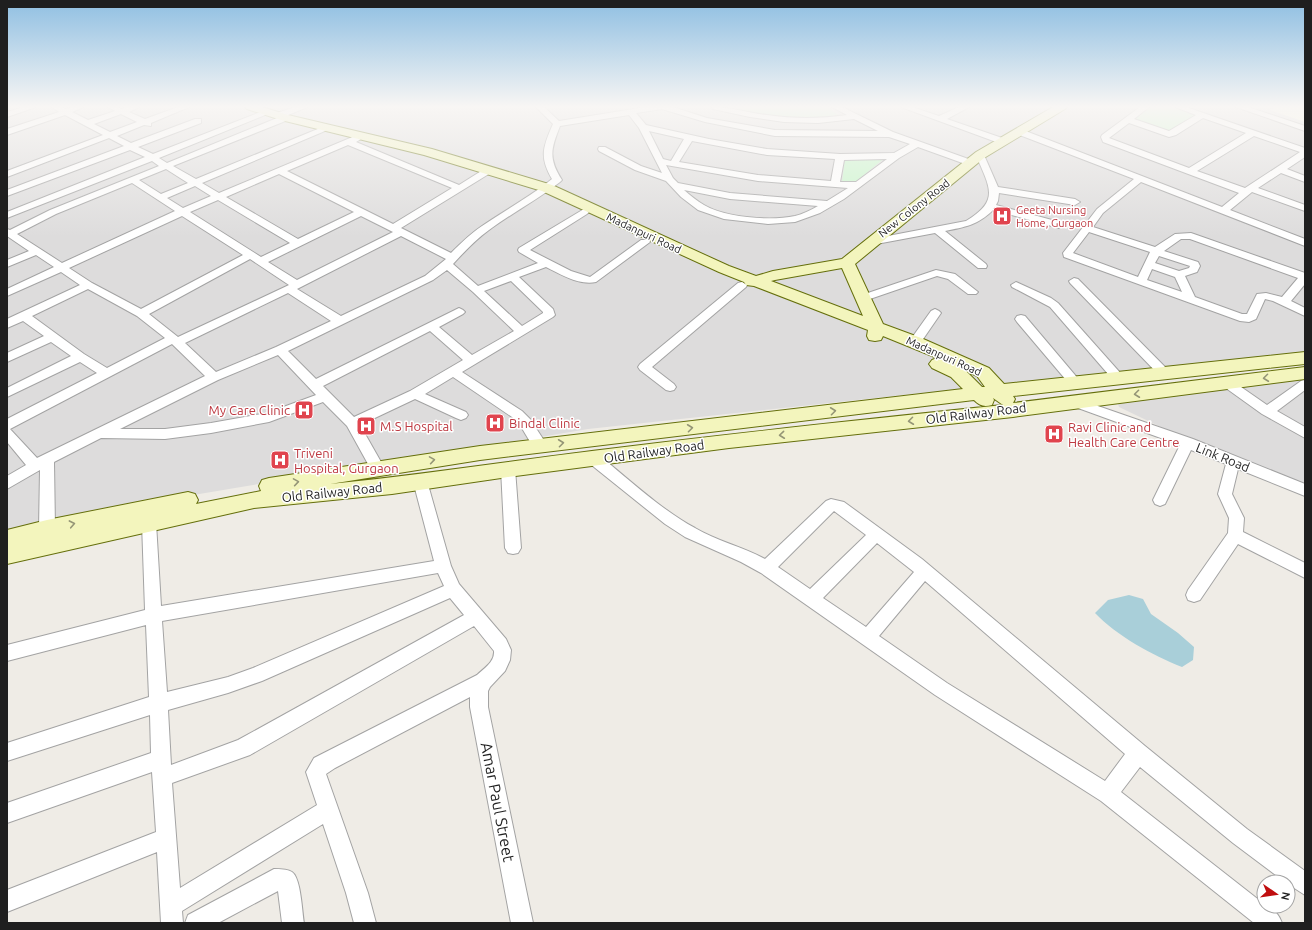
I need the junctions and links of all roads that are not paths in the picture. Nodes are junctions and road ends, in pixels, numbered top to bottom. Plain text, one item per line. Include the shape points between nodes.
1 (68, 150) edge
2 (78, 150) edge
3 (119, 150) edge
4 (138, 150) edge
5 (168, 150) edge
6 (274, 150) edge
7 (328, 150) edge
8 (379, 150) edge
9 (419, 150) edge
10 (547, 150) edge
11 (605, 150) edge
12 (655, 150) edge
13 (681, 150) edge
14 (810, 150) edge
15 (906, 150) edge
16 (942, 150) edge
17 (988, 150) edge
18 (1067, 150) edge
19 (1134, 150) edge
20 (1224, 150) edge
21 (204, 151) edge
22 (1305, 152) edge
23 (896, 156) junction
24 (151, 157) junction
25 (840, 157) junction
26 (975, 159) junction
27 (94, 160) junction
28 (660, 161) junction
29 (34, 164) junction
30 (674, 164) junction
31 (167, 166) junction
32 (1280, 169) junction
33 (280, 171) junction
34 (1190, 171) junction
35 (114, 172) junction
36 (485, 172) junction
37 (7, 174) edge
38 (55, 175) junction
39 (1140, 179) junction
40 (1305, 179) edge
41 (130, 181) junction
42 (196, 182) junction
43 (672, 182) junction
44 (835, 184) junction
45 (858, 185) junction
46 (75, 187) junction
47 (459, 188) junction
48 (10, 189) edge
49 (994, 189) junction
50 (1248, 190) junction
51 (543, 191) junction
52 (220, 196) junction
53 (89, 197) junction
54 (161, 197) junction
55 (1075, 202) dead end
56 (35, 204) junction
57 (827, 204) junction
58 (992, 207) junction
59 (1305, 208) edge
60 (184, 211) junction
61 (1223, 211) junction
62 (53, 212) junction
63 (361, 212) junction
64 (584, 212) junction
65 (7, 215) edge
66 (1058, 225) dead end
67 (1087, 228) junction
68 (397, 230) junction
69 (938, 230) junction
70 (9, 235) edge
71 (645, 242) junction
72 (871, 242) junction
73 (298, 243) junction
74 (1305, 243) edge
75 (37, 251) junction
76 (1155, 252) junction
77 (250, 255) junction
78 (261, 261) junction
79 (450, 261) junction
80 (546, 263) junction
81 (846, 263) junction
82 (7, 264) edge
83 (1149, 264) junction
84 (982, 266) dead end
85 (62, 269) junction
86 (724, 269) junction
87 (1179, 275) junction
88 (512, 276) junction
89 (773, 276) junction
90 (1305, 277) edge
91 (1074, 282) dead end
92 (1141, 282) junction
93 (749, 283) junction
94 (88, 285) junction
95 (1016, 285) dead end
96 (293, 287) junction
97 (9, 290) edge
98 (477, 290) junction
99 (972, 292) dead end
100 (863, 298) junction
101 (1190, 298) junction
102 (1284, 302) junction
103 (459, 312) dead end
104 (1305, 312) edge
105 (935, 313) dead end
106 (141, 314) junction
107 (24, 316) junction
108 (1020, 319) dead end
109 (340, 321) junction
110 (7, 324) edge
111 (431, 326) junction
112 (521, 331) junction
113 (876, 333) junction
114 (52, 337) junction
115 (175, 340) junction
116 (915, 342) junction
117 (280, 350) junction
118 (80, 357) junction
119 (7, 358) edge
120 (1305, 358) edge
121 (472, 361) junction
122 (454, 372) junction
123 (107, 373) junction
124 (1305, 373) edge
125 (1165, 374) junction
126 (214, 377) junction
127 (1119, 379) junction
128 (1227, 383) junction
129 (314, 384) junction
130 (1305, 384) edge
131 (670, 387) dead end
132 (1001, 391) junction
133 (7, 393) edge
134 (1074, 393) junction
135 (415, 394) junction
136 (979, 394) junction
137 (326, 396) junction
138 (1013, 410) junction
139 (993, 411) junction
140 (1267, 411) junction
141 (461, 415) dead end
142 (352, 423) junction
143 (7, 425) edge
144 (727, 432) junction
145 (7, 433) edge
146 (1305, 433) edge
147 (97, 434) junction
148 (1188, 443) junction
149 (540, 446) junction
150 (594, 459) junction
151 (41, 462) junction
152 (1234, 462) junction
153 (508, 469) junction
154 (388, 474) junction
155 (420, 482) junction
156 (7, 483) edge
157 (1305, 490) edge
158 (1160, 500) dead end
159 (149, 523) junction
160 (47, 529) junction
161 (877, 534) junction
162 (1235, 535) junction
163 (7, 539) edge
164 (513, 548) dead end
165 (7, 555) edge
166 (443, 566) junction
167 (767, 568) junction
168 (924, 571) junction
169 (1305, 571) edge
170 (453, 589) junction
171 (1194, 595) dead end
172 (811, 599) junction
173 (154, 615) junction
174 (477, 616) junction
175 (867, 638) junction
176 (7, 653) edge
177 (483, 681) junction
178 (159, 702) junction
179 (7, 752) edge
180 (1138, 753) junction
181 (162, 768) junction
182 (1108, 794) junction
183 (329, 809) junction
184 (7, 813) edge
185 (166, 838) junction
186 (1305, 884) edge
187 (7, 901) edge
188 (172, 914) edge
189 (196, 923) edge
190 (293, 923) edge
191 (365, 923) edge
192 (522, 923) edge
193 (1271, 923) edge

1 - 29 street
2 - 27 street
3 - 27 street
4 - 24 street
5 - 24 street
6 - 42 street
7 - 33 street
8 - 47 street
9 - 36 street, Madanpuri Road
10 - 51 street via 548,163 557,180
11 - 43 street
12 - 28 street
13 - 30 street
14 - 25 street
15 - 23 street
16 - 26 street
17 - 26 street, New Colony Road
18 - 39 street
19 - 34 street
20 - 34 street
21 - 31 street
22 - 32 street
23 - 25 street
23 - 45 street
24 - 31 street
24 - 35 street
25 - 44 street
26 - 49 street
26 - 72 street, New Colony Road
27 - 35 street
27 - 38 street
28 - 30 street
28 - 43 street
29 - 37 street
29 - 38 street
30 - 44 street via 756,178
31 - 41 street
31 - 42 street
32 - 40 street
32 - 50 street
33 - 52 street
33 - 63 street
34 - 50 street
35 - 41 street
35 - 46 street
36 - 47 street
36 - 51 street, Madanpuri Road
38 - 46 street
38 - 48 street
39 - 61 street
39 - 67 street via 1100,211
41 - 53 street
41 - 54 street
42 - 52 street
42 - 54 street
43 - 57 street via 730,196
43 - 57 street via 700,207 726,216 751,220 782,220 805,216
44 - 45 street
45 - 57 street
46 - 53 street
46 - 56 street
47 - 68 street
48 - 56 street
49 - 55 street
49 - 58 street
50 - 59 street
50 - 61 street
51 - 64 street, Madanpuri Road
51 - 79 street via 485,228
51 - 86 street, Madanpuri Road
52 - 60 street
52 - 73 street
53 - 62 street
54 - 60 street
56 - 62 street
56 - 65 street
58 - 66 street
58 - 69 street via 969,223
60 - 77 street
60 - 85 street
61 - 74 street
62 - 70 street
63 - 68 street
63 - 73 street
64 - 71 street, Madanpuri Road
64 - 80 street via 522,250
67 - 76 street
67 - 92 street via 1068,255
68 - 79 street
68 - 96 street
69 - 72 street
69 - 84 street
70 - 75 street
71 - 80 street via 592,280 584,280
71 - 93 street, Madanpuri Road
72 - 81 street, New Colony Road
73 - 78 street
75 - 82 street
75 - 85 street
76 - 83 street
76 - 87 street via 1194,264 1193,270
76 - 90 street via 1184,235
77 - 78 street
77 - 106 street
78 - 96 street
79 - 98 street
79 - 109 street via 429,278
80 - 88 street
81 - 89 street, New Colony Road
81 - 100 street
83 - 87 street
83 - 92 street
85 - 94 street
85 - 97 street
86 - 89 street
86 - 93 street, Madanpuri Road
87 - 101 street
88 - 98 street
88 - 112 street via 550,312
89 - 93 street, New Colony Road
90 - 102 street
91 - 125 street
92 - 101 street
93 - 113 street, Madanpuri Road
93 - 131 street via 644,366
94 - 106 street
94 - 107 street
95 - 127 street via 1054,304
96 - 109 street
96 - 115 street
98 - 112 street
99 - 100 street via 951,276 936,273
100 - 113 street
101 - 102 street via 1245,318 1252,316 1261,296
102 - 104 street
103 - 111 street
105 - 116 street
106 - 115 street
107 - 110 street
107 - 114 street
108 - 134 street
109 - 117 street
111 - 121 street
111 - 129 street
112 - 121 street
113 - 116 street, Madanpuri Road
113 - 136 street, Madanpuri Road via 957,374
114 - 118 street
114 - 119 street
115 - 123 street
115 - 126 street
116 - 132 street, Madanpuri Road via 983,372
117 - 126 street
117 - 129 street
118 - 123 street
118 - 133 street
120 - 125 street, Old Railway Road
121 - 122 street
122 - 135 street
122 - 149 street via 517,414
123 - 143 street
124 -> 128 street, Old Railway Road
125 - 127 street, Old Railway Road
126 - 147 street
127 - 134 street, Old Railway Road
128 -> 134 street, Old Railway Road
128 - 140 street
129 - 137 street
130 - 140 street
132 - 134 street, Old Railway Road
132 - 136 street, Old Railway Road
132 - 138 street, Madanpuri Road
134 - 138 street, Old Railway Road
134 - 148 street, Link Road
135 - 141 street
135 - 142 street
136 - 139 street, Madanpuri Road
144 -> 136 street, Old Railway Road
137 - 142 street
137 - 147 street via 269,416 204,429 165,434
138 - 139 street, Old Railway Road
139 -> 144 street, Old Railway Road
140 - 146 street
142 - 154 street
149 -> 144 street, Old Railway Road
144 - 150 street, Old Railway Road
145 - 151 street
147 - 151 street
148 - 152 street, Link Road
148 - 158 street
154 -> 149 street, Old Railway Road via 480,453
150 - 153 street, Old Railway Road
150 - 167 street via 690,533
151 - 156 street
151 - 160 street
152 - 157 street, Link Road
152 - 162 street via 1225,494 1238,522
153 - 155 street, Old Railway Road
153 - 164 street
154 - 155 street, Old Railway Road
154 - 159 street, Old Railway Road
160 -> 154 street, Old Railway Road via 220,494
155 - 166 street
159 - 165 street, Old Railway Road
159 - 173 street
160 - 163 street, Old Railway Road
161 - 167 street via 834,504
161 - 168 street
161 - 172 street
162 - 169 street
162 - 171 street
166 - 170 street
166 - 173 street
167 - 172 street
168 - 175 street
168 - 180 street
170 - 174 street
170 - 178 street via 256,675 228,685
172 - 175 street
173 - 176 street
173 - 178 street
174 - 177 street via 504,651 500,664
174 - 181 street via 243,748
175 - 182 street via 942,689
177 - 183 street via 322,765 316,772
177 - 192 street, Amar Paul Street via 479,691 479,707
178 - 179 street
178 - 181 street
180 - 182 street
180 - 186 street via 1240,836
181 - 184 street
181 - 185 street
182 - 193 street
183 - 188 street
183 - 191 street
185 - 187 street
185 - 188 street
189 - 190 street via 280,879 288,883

